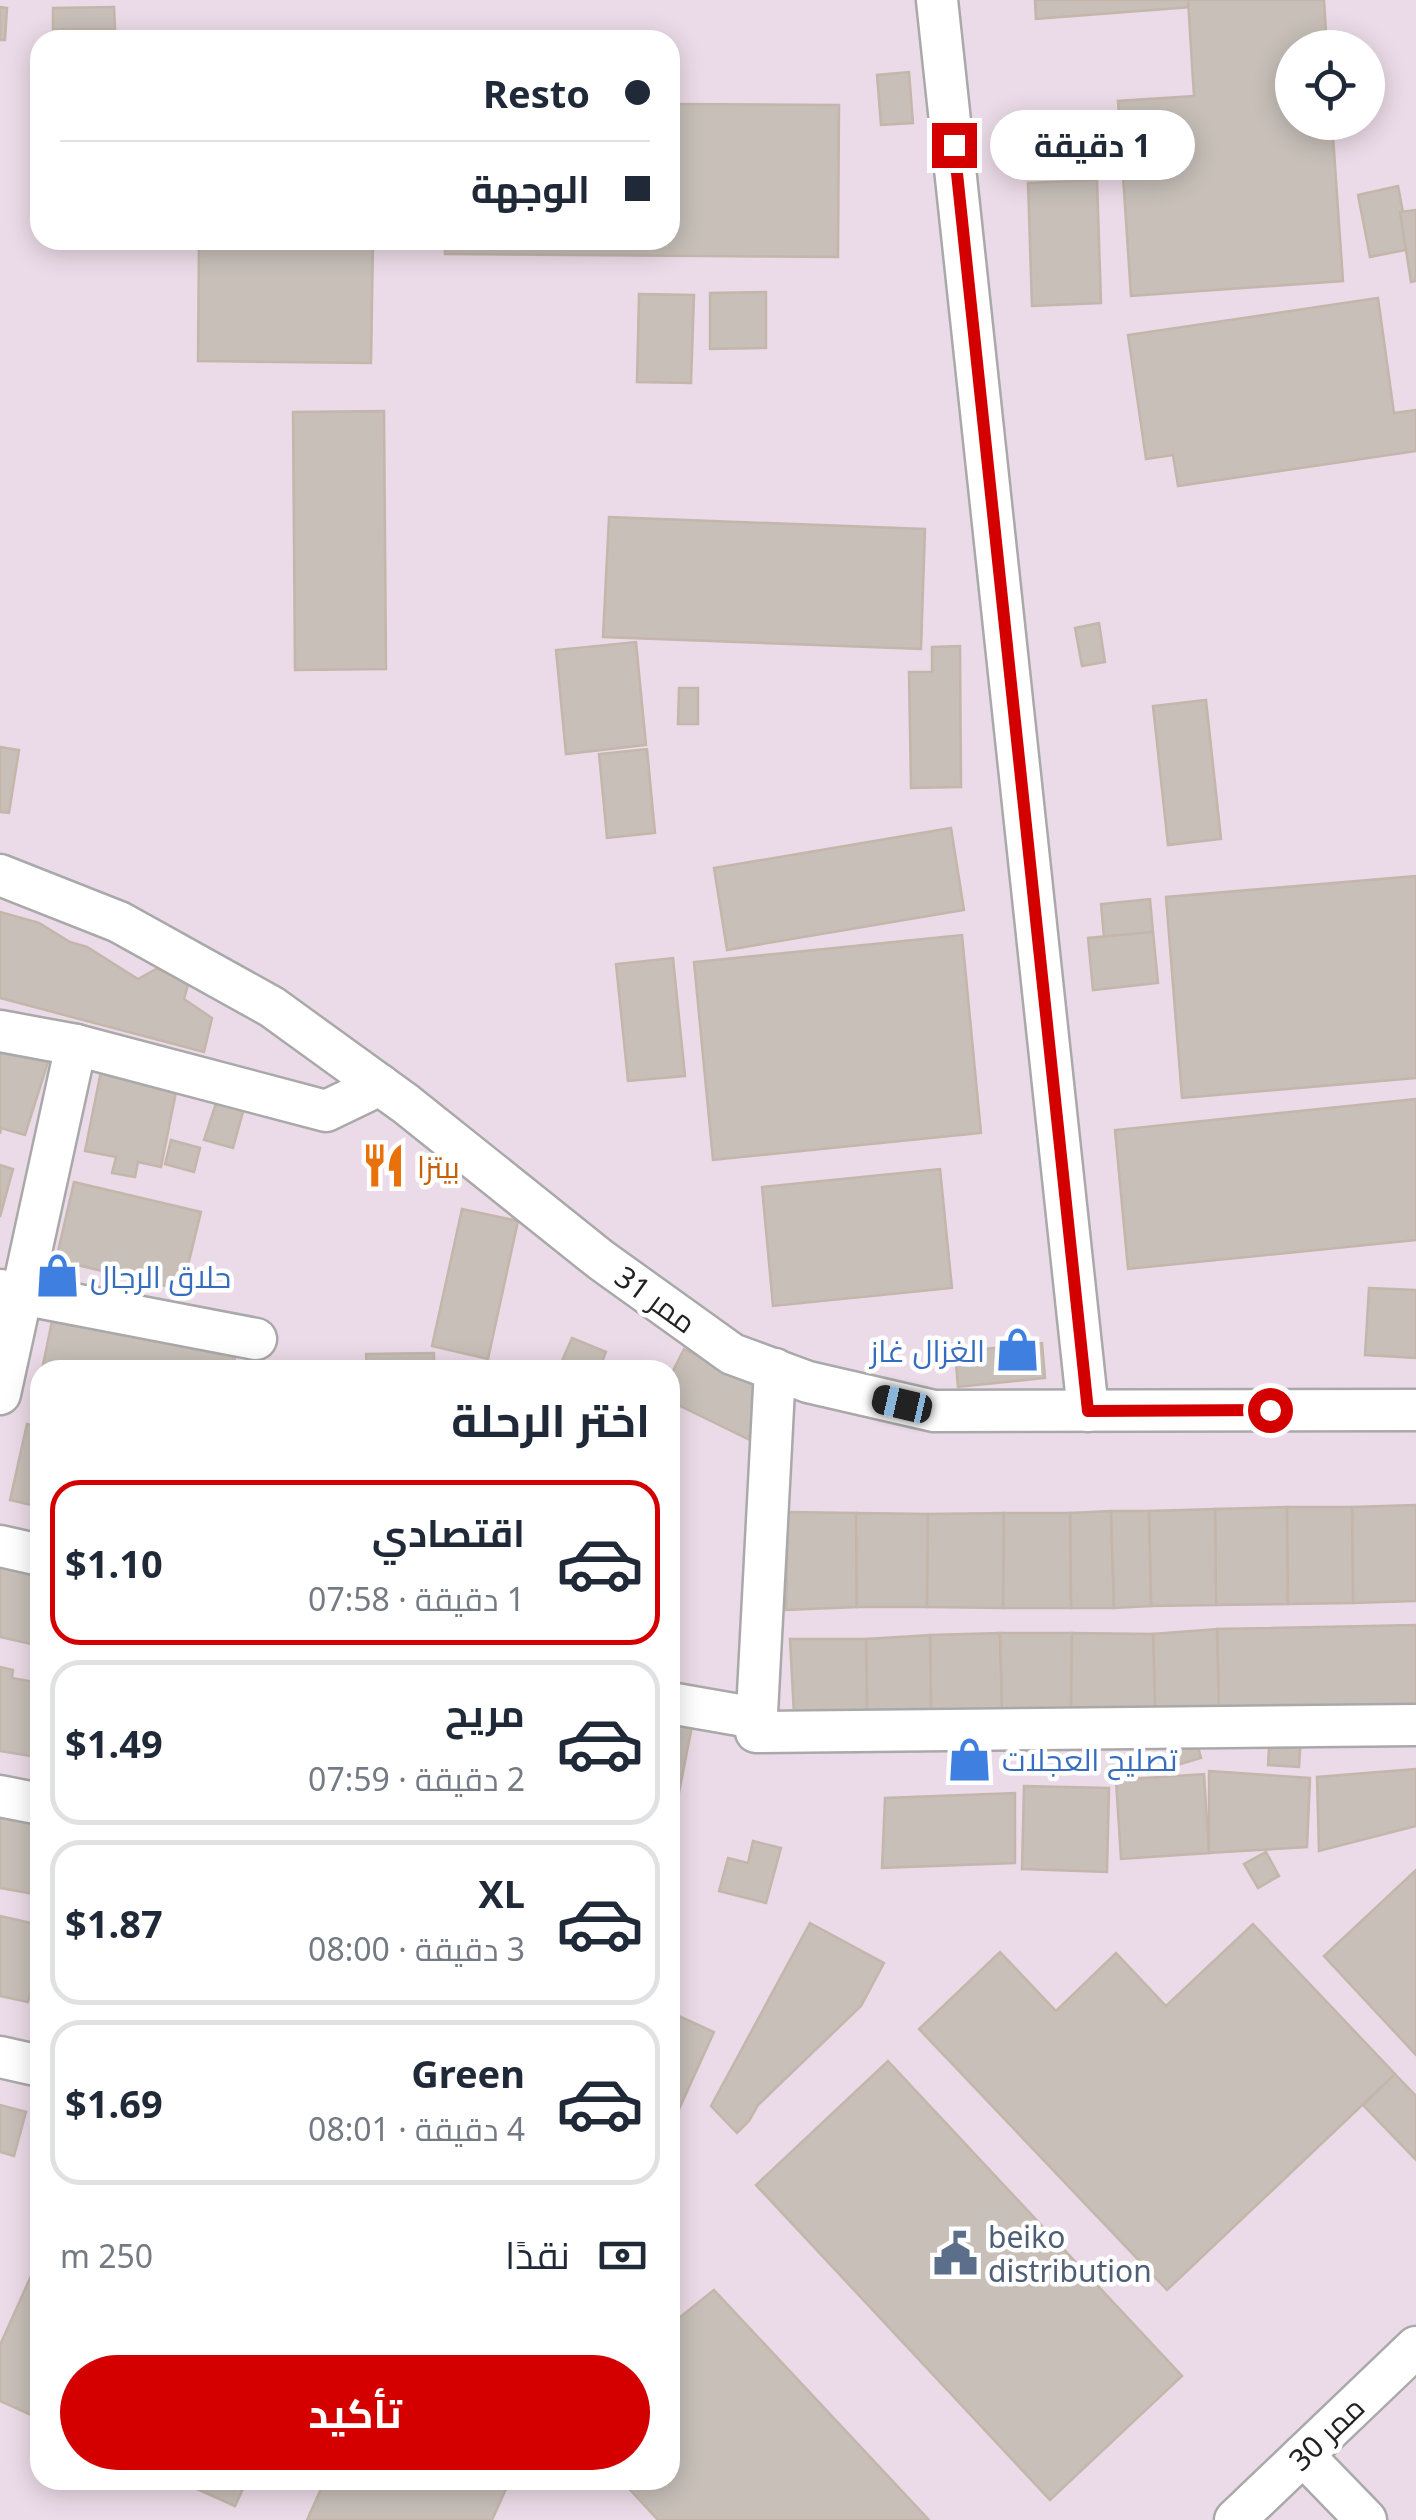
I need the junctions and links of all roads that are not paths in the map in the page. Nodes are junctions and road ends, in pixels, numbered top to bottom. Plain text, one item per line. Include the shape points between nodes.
1 (938, 0) edge
2 (0, 875) edge
3 (0, 1031) edge
4 (76, 1045) junction
5 (380, 1085) junction
6 (11, 1292) edge
7 (256, 1339) dead end
8 (775, 1370) junction
9 (0, 1394) edge
10 (1416, 1410) edge
11 (1088, 1411) junction
12 (0, 1546) edge
13 (30, 1553) edge
14 (680, 1705) edge
15 (756, 1718) junction
16 (1416, 1725) edge
17 (0, 1796) edge
18 (30, 1802) edge
19 (0, 2057) edge
20 (30, 2064) edge
21 (1416, 2347) edge
22 (1303, 2455) junction
23 (1235, 2520) edge
24 (1366, 2520) edge

1 - 11 street
2 - 5 street, ممر 31 via 118,922 272,1007
3 - 4 street
4 - 5 street via 326,1112
4 - 6 street
5 - 8 street, ممر 31 via 732,1354
6 - 7 street
6 - 9 street
8 - 11 street, ممر 31 via 934,1412
8 - 15 street
10 - 11 street, ممر 31
12 - 13 street
14 - 15 street
15 - 16 street via 756,1732
17 - 18 street
19 - 20 street
21 - 22 street, ممر 30
22 - 23 street, ممر 30
22 - 24 street

